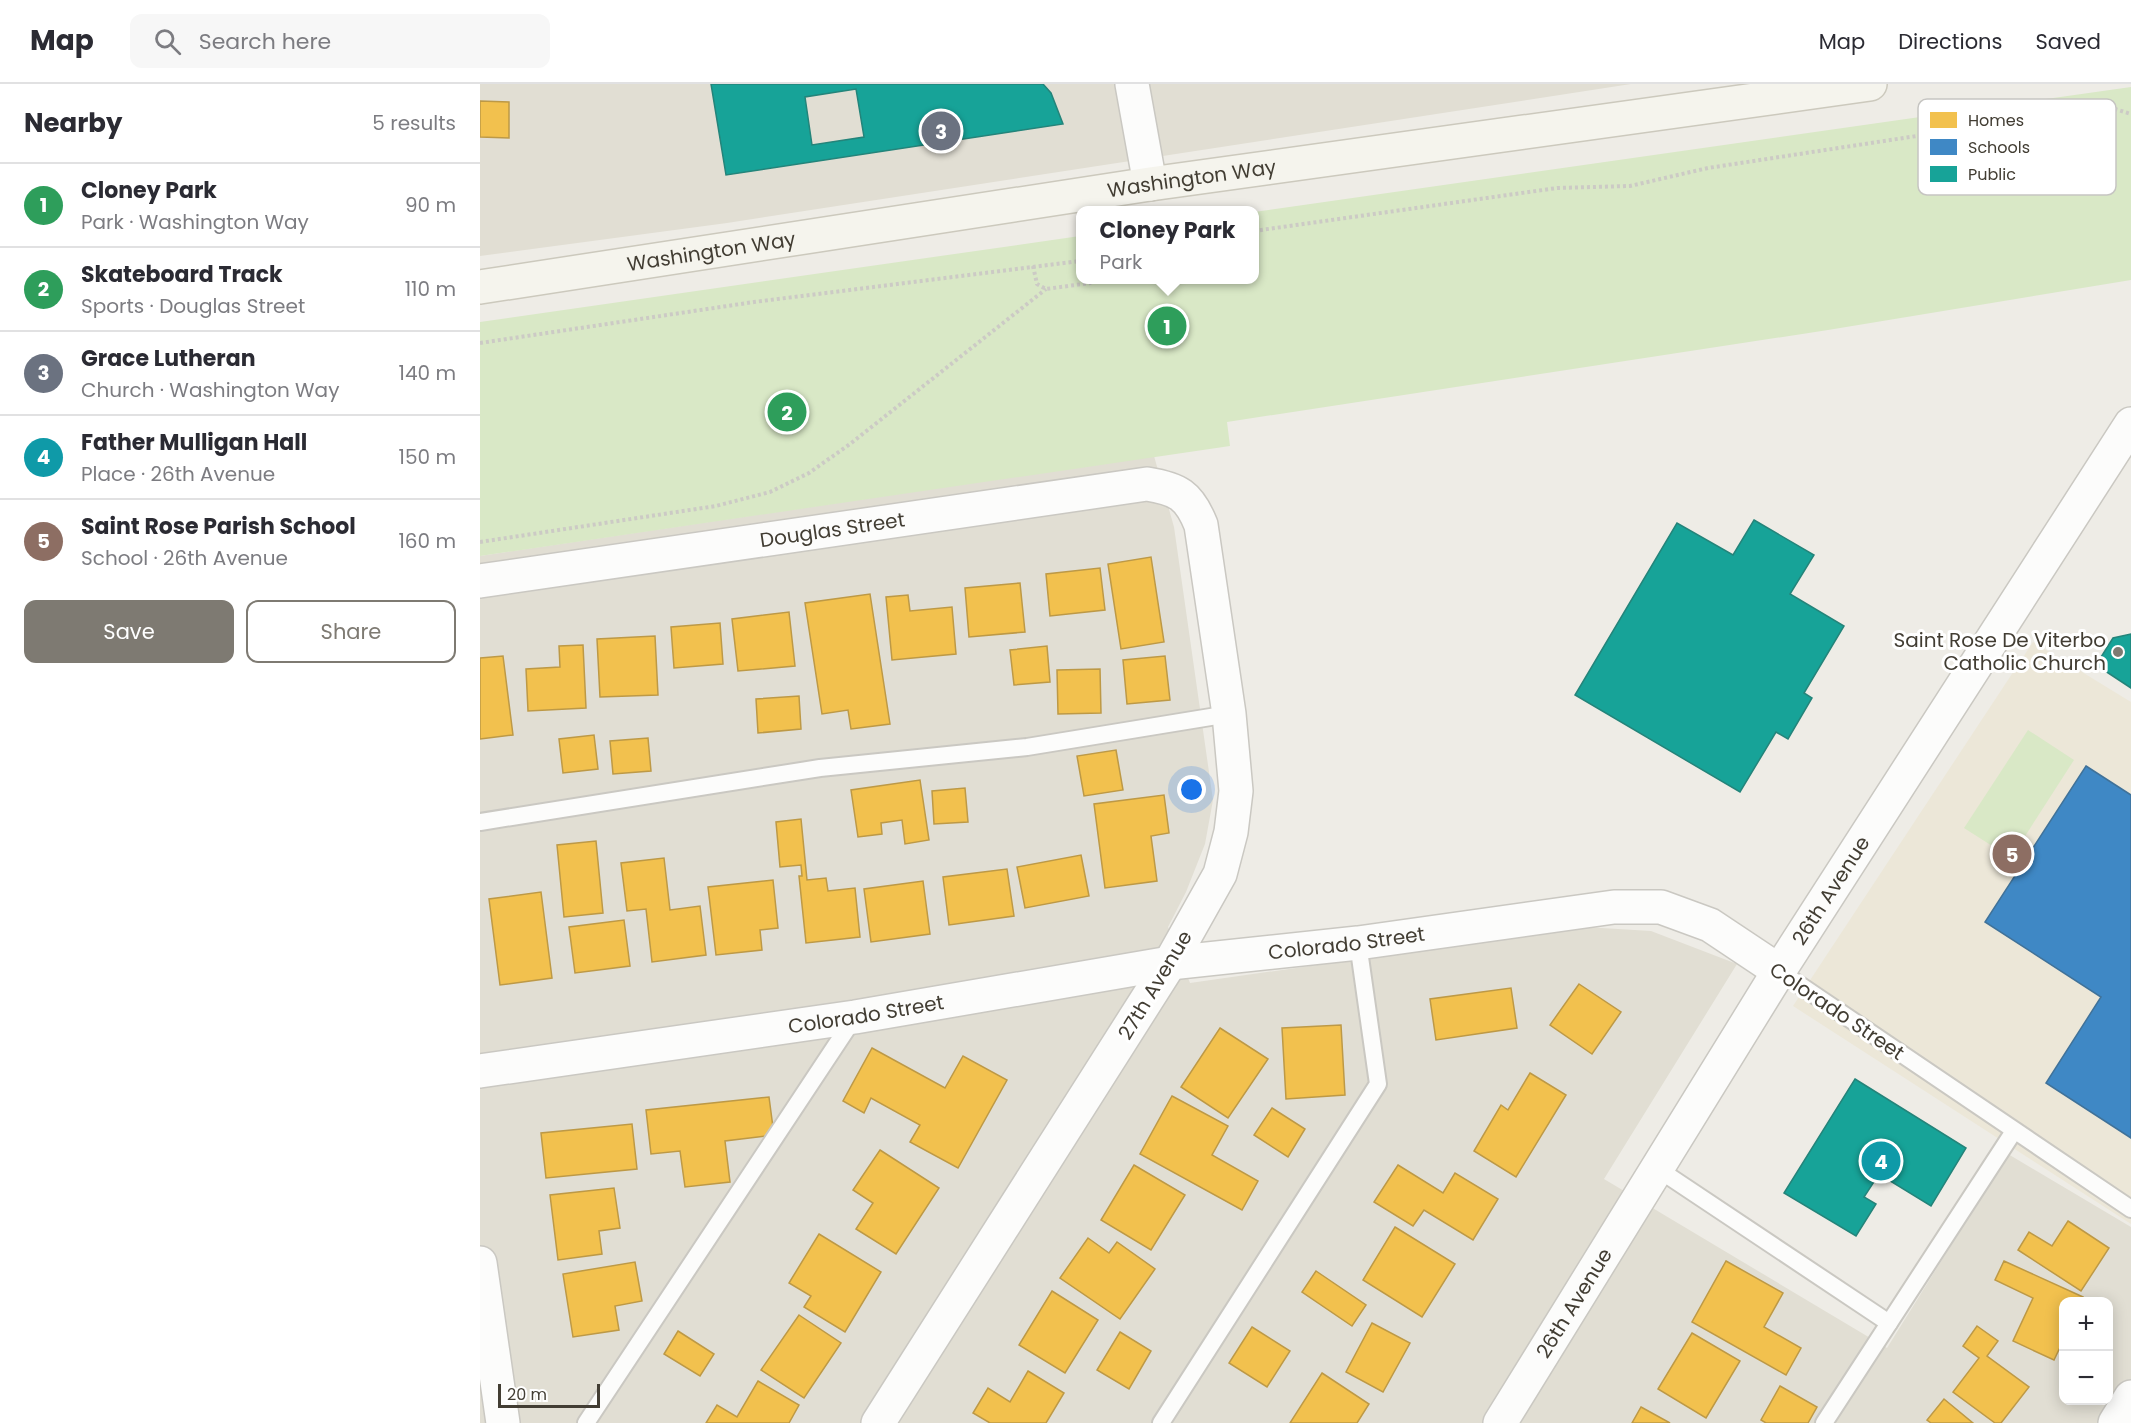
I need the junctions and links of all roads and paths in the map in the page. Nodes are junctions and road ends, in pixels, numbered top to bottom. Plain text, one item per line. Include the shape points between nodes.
1 (1132, 84) edge
2 (1870, 84) edge
3 (2116, 109) edge
4 (2131, 114) edge
5 (1918, 136) edge
6 (1150, 184) junction
7 (1259, 230) edge
8 (1076, 261) edge
9 (1032, 266) junction
10 (1083, 284) edge
11 (480, 287) edge
12 (1046, 289) junction
13 (480, 343) edge
14 (2131, 424) edge
15 (1183, 495) joint
16 (480, 542) edge
17 (480, 581) edge
18 (1229, 714) junction
19 (480, 822) edge
20 (1358, 943) junction
21 (1170, 963) junction
22 (1779, 971) junction
23 (855, 1017) junction
24 (480, 1071) edge
25 (2014, 1131) junction
26 (1658, 1169) junction
27 (2131, 1209) edge
28 (480, 1263) edge
29 (483, 1309) edge
30 (1889, 1323) junction
31 (2131, 1397) edge
32 (503, 1423) edge
33 (585, 1423) edge
34 (878, 1423) edge
35 (1161, 1423) edge
36 (1500, 1423) edge
37 (1824, 1423) edge
38 (2115, 1423) edge

1 - 6 street
2 - 6 main road, Washington Way
3 - 4 path
5 - 7 path via 1719,166 1630,186 1557,188
6 - 11 main road, Washington Way
8 - 9 path
9 - 12 path via 1037,284
9 - 13 path
10 - 12 path
12 - 16 path via 850,444 770,492 716,506
14 - 22 street, 26th Avenue
15 - 17 street, Douglas Street via 1147,484
15 - 18 street, 27th Avenue via 1201,525
18 - 19 lane via 1027,747 820,768
18 - 21 street, 27th Avenue via 1236,792 1232,832 1220,874
20 - 21 street, Colorado Street
20 - 22 street, Colorado Street via 1614,907 1661,907 1710,925
20 - 35 lane via 1378,1084
21 - 23 street, Colorado Street
21 - 34 street, 27th Avenue
22 - 25 lane, Colorado Street
22 - 26 street, 26th Avenue
23 - 24 street, Colorado Street
23 - 33 lane
25 - 27 lane, Colorado Street
25 - 30 lane
26 - 30 lane
26 - 36 street, 26th Avenue
28 - 29 street
29 - 32 street
30 - 37 lane
31 - 38 street

